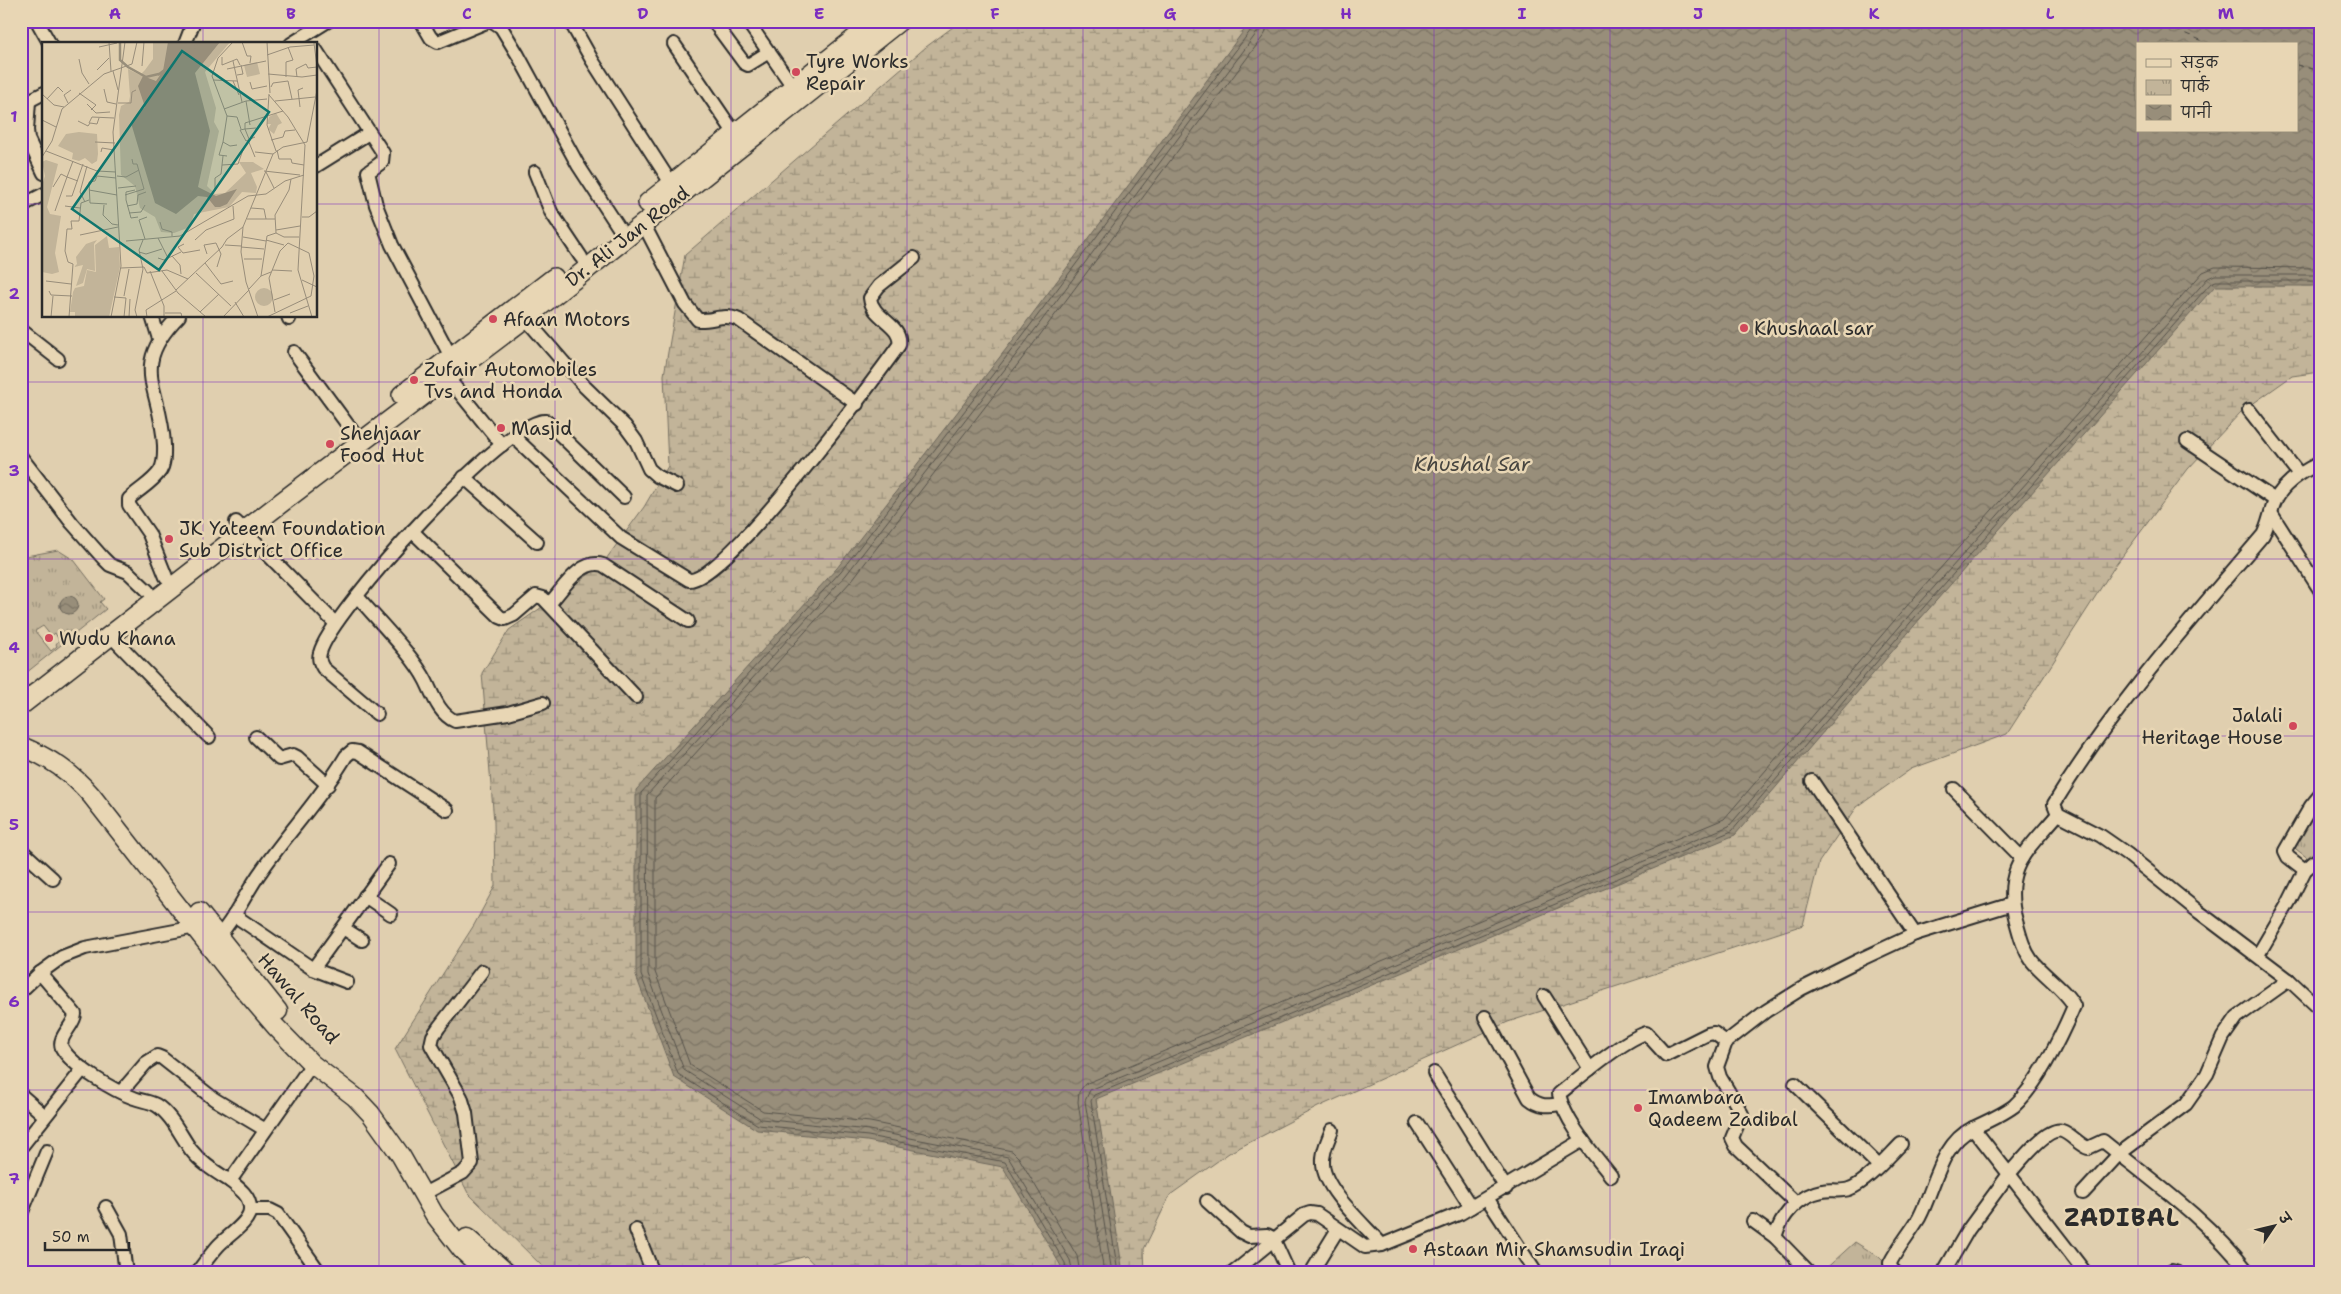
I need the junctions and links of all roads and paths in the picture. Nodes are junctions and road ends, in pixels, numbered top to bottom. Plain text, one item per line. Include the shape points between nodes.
1 (37, 21) edge
2 (194, 21) edge
3 (328, 21) edge
4 (421, 21) edge
5 (489, 21) edge
6 (570, 21) edge
7 (713, 21) edge
8 (747, 21) edge
9 (900, 21) edge
10 (874, 30) edge
11 (309, 39) edge
12 (49, 42) edge
13 (186, 42) edge
14 (674, 44) dead end
15 (769, 52) junction
16 (318, 53) edge
17 (794, 88) junction
18 (42, 94) edge
19 (25, 103) edge
20 (369, 133) junction
21 (735, 134) junction
22 (318, 165) edge
23 (42, 169) edge
24 (535, 172) dead end
25 (675, 190) junction
26 (42, 195) edge
27 (21, 206) edge
28 (643, 223) junction
29 (615, 236) junction
30 (581, 257) junction
31 (914, 258) dead end
32 (153, 318) edge
33 (176, 318) edge
34 (525, 318) junction
35 (21, 330) edge
36 (159, 338) junction
37 (294, 352) dead end
38 (451, 357) junction
39 (58, 360) dead end
40 (447, 377) junction
41 (857, 404) junction
42 (2248, 410) dead end
43 (353, 432) junction
44 (514, 437) junction
45 (2187, 441) dead end
46 (502, 444) junction
47 (21, 457) edge
48 (2320, 463) edge
49 (2299, 474) junction
50 (464, 477) junction
51 (677, 486) dead end
52 (624, 497) dead end
53 (2275, 500) junction
54 (2271, 513) junction
55 (240, 527) junction
56 (412, 531) junction
57 (537, 542) dead end
58 (166, 577) junction
59 (2320, 590) edge
60 (148, 591) junction
61 (357, 596) junction
62 (550, 603) junction
63 (688, 621) dead end
64 (335, 623) junction
65 (111, 636) junction
66 (52, 674) junction
67 (21, 690) edge
68 (636, 697) dead end
69 (543, 702) dead end
70 (21, 705) edge
71 (378, 714) dead end
72 (256, 737) dead end
73 (209, 738) dead end
74 (21, 746) edge
75 (54, 761) junction
76 (1812, 781) dead end
77 (328, 784) junction
78 (1954, 789) dead end
79 (2320, 795) edge
80 (447, 810) dead end
81 (2058, 814) junction
82 (21, 850) edge
83 (2022, 858) junction
84 (2320, 858) edge
85 (389, 864) dead end
86 (2305, 870) junction
87 (53, 879) dead end
88 (365, 896) junction
89 (2012, 904) junction
90 (391, 914) dead end
91 (234, 916) junction
92 (196, 926) junction
93 (343, 928) junction
94 (1915, 934) junction
95 (362, 940) dead end
96 (214, 941) junction
97 (2258, 956) junction
98 (313, 969) junction
99 (482, 971) dead end
100 (40, 973) junction
101 (2289, 980) junction
102 (347, 982) dead end
103 (21, 991) edge
104 (1544, 996) dead end
105 (2320, 1009) edge
106 (1485, 1017) dead end
107 (1726, 1042) junction
108 (312, 1064) junction
109 (83, 1069) junction
110 (1590, 1069) junction
111 (1434, 1073) dead end
112 (1795, 1084) dead end
113 (121, 1092) junction
114 (21, 1095) edge
115 (1561, 1104) junction
116 (45, 1116) junction
117 (1417, 1124) dead end
118 (1973, 1128) junction
119 (264, 1129) junction
120 (1332, 1130) dead end
121 (1583, 1140) junction
122 (1901, 1144) dead end
123 (21, 1147) edge
124 (47, 1152) dead end
125 (2119, 1154) junction
126 (1879, 1166) junction
127 (2009, 1174) junction
128 (1611, 1176) dead end
129 (230, 1181) junction
130 (1506, 1188) junction
131 (431, 1190) junction
132 (2083, 1193) dead end
133 (1487, 1198) junction
134 (1207, 1200) dead end
135 (1796, 1203) junction
136 (106, 1207) dead end
137 (1471, 1207) junction
138 (251, 1210) junction
139 (21, 1214) edge
140 (1753, 1221) dead end
141 (1338, 1229) junction
142 (636, 1230) dead end
143 (1775, 1237) junction
144 (1273, 1238) junction
145 (1382, 1245) junction
146 (483, 1269) edge
147 (2084, 1272) edge
148 (126, 1273) edge
149 (196, 1273) edge
150 (320, 1273) edge
151 (507, 1273) edge
152 (653, 1273) edge
153 (1233, 1273) edge
154 (1289, 1273) edge
155 (1311, 1273) edge
156 (1536, 1273) edge
157 (1810, 1273) edge
158 (1896, 1273) edge
159 (1943, 1273) edge
160 (2169, 1273) edge
161 (2178, 1273) edge
162 (2249, 1273) edge

1 - 12 street
2 - 13 street
3 - 11 street
4 - 5 street via 431,38 438,42
5 - 29 street via 501,27 518,55
6 - 25 street
7 - 15 street via 744,63 748,65
8 - 15 street
9 - 10 main road, Dr. Ali Jan Road
10 - 17 main road, Dr. Ali Jan Road
10 - 25 main road, Dr. Ali Jan Road
14 - 21 street
15 - 17 street
16 - 20 street
17 - 21 main road, Dr. Ali Jan Road
18 - 19 street
19 - 23 street via 28,139
20 - 22 street
20 - 38 street via 384,158 368,172 376,205 400,262
21 - 25 main road, Dr. Ali Jan Road
24 - 30 street via 551,212
25 - 28 main road, Dr. Ali Jan Road
25 - 29 main road, Dr. Ali Jan Road
26 - 27 street
28 - 29 main road, Dr. Ali Jan Road
28 - 41 street via 685,304 698,320 731,316 739,320
29 - 30 main road, Dr. Ali Jan Road
29 - 34 main road, Dr. Ali Jan Road
30 - 38 main road, Dr. Ali Jan Road
31 - 41 street via 879,286 870,298 875,312 897,331 900,338 899,345
32 - 36 street
33 - 36 street
34 - 40 main road, Dr. Ali Jan Road
34 - 51 street via 579,380 625,426 649,469
35 - 39 street
36 - 58 street via 150,360 150,372 164,457 161,470 129,500 129,505 149,534
37 - 43 street
38 - 43 main road, Dr. Ali Jan Road
40 - 46 street
40 - 55 main road, Dr. Ali Jan Road
41 - 44 street via 754,526 723,558 694,580 688,580 621,538
42 - 49 street
43 - 55 main road, Dr. Ali Jan Road
44 - 46 street
44 - 52 street via 537,422 546,421
45 - 53 street
46 - 50 street
47 - 60 street via 102,558 128,572
48 - 49 street
49 - 53 street
50 - 56 street
50 - 57 street
53 - 54 street
54 - 59 street
54 - 81 street via 2263,535 2177,637 2091,748 2054,804
55 - 58 main road, Dr. Ali Jan Road
55 - 64 street
55 - 65 main road, Dr. Ali Jan Road
56 - 61 street
56 - 62 street via 500,617 514,615 536,596
58 - 60 main road, Dr. Ali Jan Road
60 - 66 main road, Dr. Ali Jan Road
61 - 64 street
61 - 69 street via 417,667 440,708 450,719 455,721 508,713
62 - 63 street via 581,569 595,562
62 - 68 street
64 - 71 street via 319,660 323,668
65 - 66 main road, Dr. Ali Jan Road
65 - 73 street
66 - 67 main road, Dr. Ali Jan Road
66 - 70 main road, Dr. Ali Jan Road
72 - 77 street via 280,759 297,757
74 - 75 main road, Hawal Road
75 - 92 main road, Hawal Road via 91,795
75 - 96 main road, Hawal Road via 73,762 86,772
76 - 94 street
77 - 80 street via 346,756 352,751 358,752
77 - 91 street via 262,869
78 - 83 street
79 - 86 street via 2285,851
81 - 83 street
81 - 97 street via 2114,844
82 - 87 street
83 - 89 street via 2012,881
84 - 86 street
85 - 88 street
86 - 97 street
88 - 90 street
88 - 93 street
89 - 94 street
89 - 118 street via 2024,948 2074,1006 2028,1090 2013,1106
91 - 96 street
91 - 98 street
92 - 96 main road, Hawal Road
92 - 100 street via 85,948 62,957
93 - 95 street
93 - 98 street
94 - 107 street via 1801,989
96 - 108 main road, Hawal Road via 276,1027
96 - 131 main road, Hawal Road via 308,1045 373,1100 398,1133
97 - 101 street
98 - 102 street
99 - 131 street via 436,1032 431,1045 461,1097 472,1162 463,1173
100 - 103 street
100 - 109 street via 75,1014 61,1045
101 - 105 street
101 - 125 street via 2231,1024 2207,1074 2186,1104
104 - 110 street
106 - 115 street via 1529,1098 1537,1105
107 - 110 street via 1714,1033 1708,1034 1666,1055 1646,1033
107 - 135 street via 1717,1067 1742,1114 1732,1138 1736,1146
108 - 119 street
108 - 146 main road, Hawal Road via 372,1114 434,1214 462,1250
109 - 113 street
109 - 116 street
110 - 115 street via 1559,1094
111 - 130 street
112 - 126 street
113 - 119 street via 146,1062 156,1056
113 - 129 street via 156,1105 165,1112 202,1162
114 - 116 street
115 - 121 street
116 - 123 street
117 - 137 street
118 - 127 street
118 - 158 street via 1962,1133 1950,1147 1919,1219 1890,1263
119 - 129 street
120 - 145 street via 1322,1164 1326,1176 1332,1189
121 - 128 street
121 - 130 street
122 - 126 street
124 - 139 street
125 - 127 street via 2103,1142 2088,1148 2062,1131 2054,1132 2031,1150
125 - 132 street
125 - 162 street via 2189,1210 2232,1251
126 - 135 street via 1849,1189 1823,1190
127 - 147 street
127 - 159 street via 1968,1230
129 - 138 street via 243,1192
130 - 133 street
131 - 146 main road, Hawal Road
133 - 137 street
133 - 156 street
134 - 144 street via 1241,1232
135 - 143 street via 1778,1227
136 - 148 street via 121,1234
137 - 145 street
138 - 149 street
138 - 150 street via 270,1210 278,1214
140 - 143 street
141 - 144 street via 1310,1213
141 - 145 street via 1365,1247
141 - 155 street
142 - 152 street
143 - 157 street
144 - 153 street
144 - 154 street
146 - 151 main road, Hawal Road
160 - 161 street

